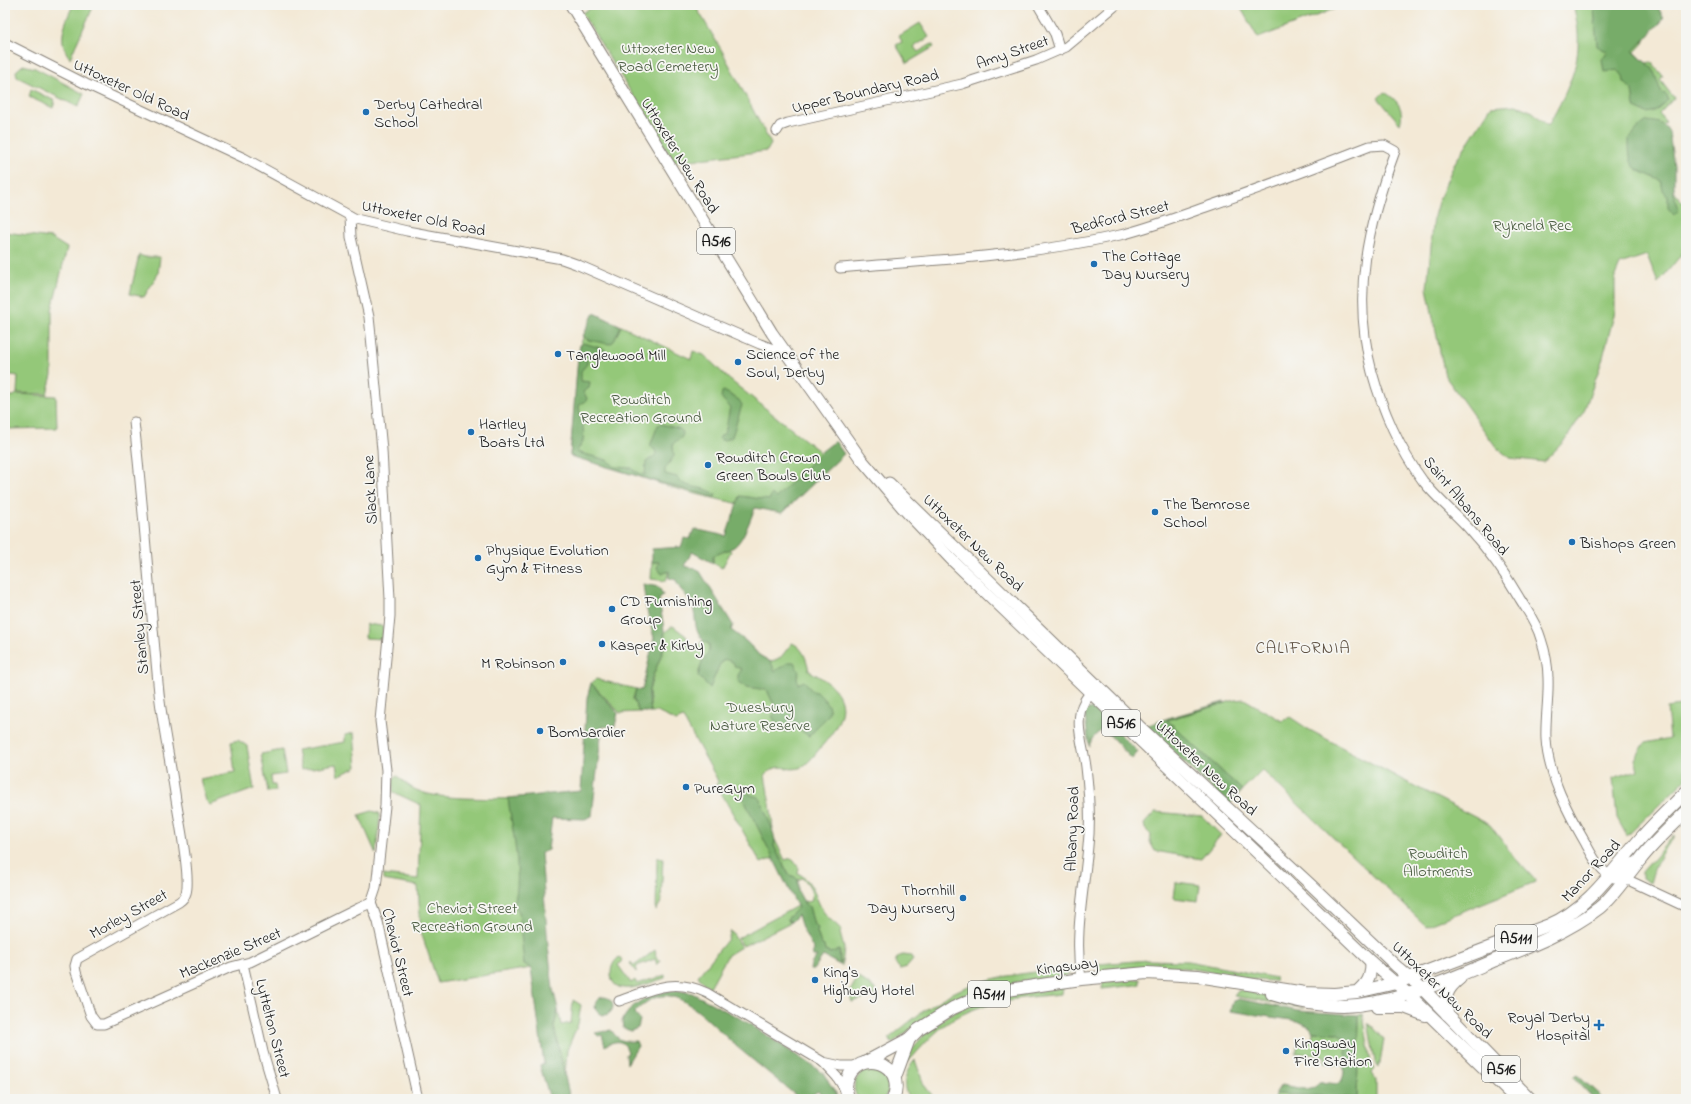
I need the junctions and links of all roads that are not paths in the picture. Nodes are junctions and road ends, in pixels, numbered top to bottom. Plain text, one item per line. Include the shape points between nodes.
1 (570, 5) edge
2 (1038, 5) edge
3 (1116, 5) edge
4 (5, 43) edge
5 (1060, 50) junction
6 (962, 84) joint
7 (777, 131) dead end
8 (1395, 151) joint
9 (350, 216) junction
10 (840, 268) dead end
11 (786, 354) junction
12 (134, 422) dead end
13 (1094, 689) junction
14 (386, 764) joint
15 (1686, 792) edge
16 (1686, 812) edge
17 (180, 828) joint
18 (1639, 861) junction
19 (1609, 876) junction
20 (1626, 879) junction
21 (371, 903) junction
22 (1686, 907) edge
23 (1371, 962) junction
24 (243, 964) junction
25 (1465, 973) junction
26 (1410, 978) junction
27 (1081, 979) junction
28 (1242, 984) junction
29 (1396, 984) junction
30 (1423, 989) junction
31 (1357, 992) junction
32 (1407, 993) junction
33 (619, 1001) dead end
34 (1344, 1006) junction
35 (1448, 1014) junction
36 (1432, 1017) junction
37 (100, 1025) joint
38 (909, 1039) junction
39 (824, 1062) junction
40 (861, 1064) junction
41 (895, 1077) junction
42 (848, 1096) edge
43 (277, 1099) edge
44 (418, 1099) edge
45 (893, 1099) edge
46 (1516, 1099) edge
47 (1530, 1099) edge

1 - 11 main road, Uttoxeter New Road / A516
2 - 5 street via 1055,34
3 - 5 street, Amy Street
4 - 9 street, Uttoxeter Old Road via 244,158
5 - 6 street, Amy Street via 997,74
6 - 7 street, Upper Boundary Road via 788,123 780,126
8 - 10 street, Bedford Street via 1384,145 1370,146 1193,212 1140,230 1104,238 1002,253
8 - 19 street, Saint Albans Road via 1377,202 1363,276 1364,329 1372,372 1399,441 1416,471 1488,549 1538,629 1548,678 1546,728 1550,761 1573,821 1594,857
9 - 11 street, Uttoxeter Old Road via 362,222 570,262
9 - 14 street, Slack Lane via 351,237 368,318 382,457 390,616 381,717
11 - 13 main road, Uttoxeter New Road / A516 via 861,459 904,497
12 - 17 street, Stanley Street via 160,694
13 - 23 main road, Uttoxeter New Road / A516
13 - 26 main road, Uttoxeter New Road / A516
13 - 27 street, Albany Road via 1084,701 1079,719 1086,768 1089,826 1079,915
14 - 21 street, Cheviot Street via 386,806 377,882
15 - 19 highway, Manor Road / A5111 via 1641,838
16 - 18 highway, Manor Road / A5111
17 - 37 street, Morley Street via 187,883 185,896 174,905 82,955 75,962 91,1016 95,1023
18 - 19 street via 1627,864 1614,878
18 - 20 highway, Manor Road / A5111
19 - 26 highway, Manor Road / A5111 via 1585,903 1559,921
20 - 22 street
20 - 25 highway, Manor Road / A5111 via 1603,905 1580,922
21 - 24 street, Mackenzie Street
21 - 44 street, Cheviot Street via 378,922
23 - 29 main road, Uttoxeter New Road / A516
23 - 31 main road via 1369,979
24 - 37 street, Mackenzie Street
24 - 43 street, Lyttelton Street via 263,1052
25 - 30 highway, Manor Road / A5111
25 - 35 highway via 1448,991
26 - 29 highway, Kingsway / A5111
26 - 30 main road, Uttoxeter New Road / A516
26 - 32 highway
27 - 28 highway, Kingsway / A5111 via 1134,973 1163,973
27 - 38 highway, Kingsway / A5111 via 983,995 942,1014
28 - 31 highway, Kingsway / A5111 via 1305,993
28 - 34 highway, Kingsway / A5111 via 1296,1001
29 - 31 highway, Kingsway / A5111
29 - 32 main road, Uttoxeter New Road / A516
30 - 32 highway, Kingsway / A5111
30 - 35 highway, Uttoxeter New Road / A516
32 - 34 highway, Kingsway / A5111 via 1378,1002
32 - 36 highway, Uttoxeter New Road / A516
33 - 39 street via 664,986 693,987
34 - 36 highway via 1398,1006
35 - 47 highway, Uttoxeter New Road / A516
36 - 46 highway, Uttoxeter New Road / A516
38 - 40 highway, Kingsway / A5111
38 - 41 highway, Kingsway / A5111
39 - 40 street via 841,1066
39 - 42 street
40 - 41 highway via 880,1064
40 - 42 highway via 849,1075
41 - 45 highway, A5111

